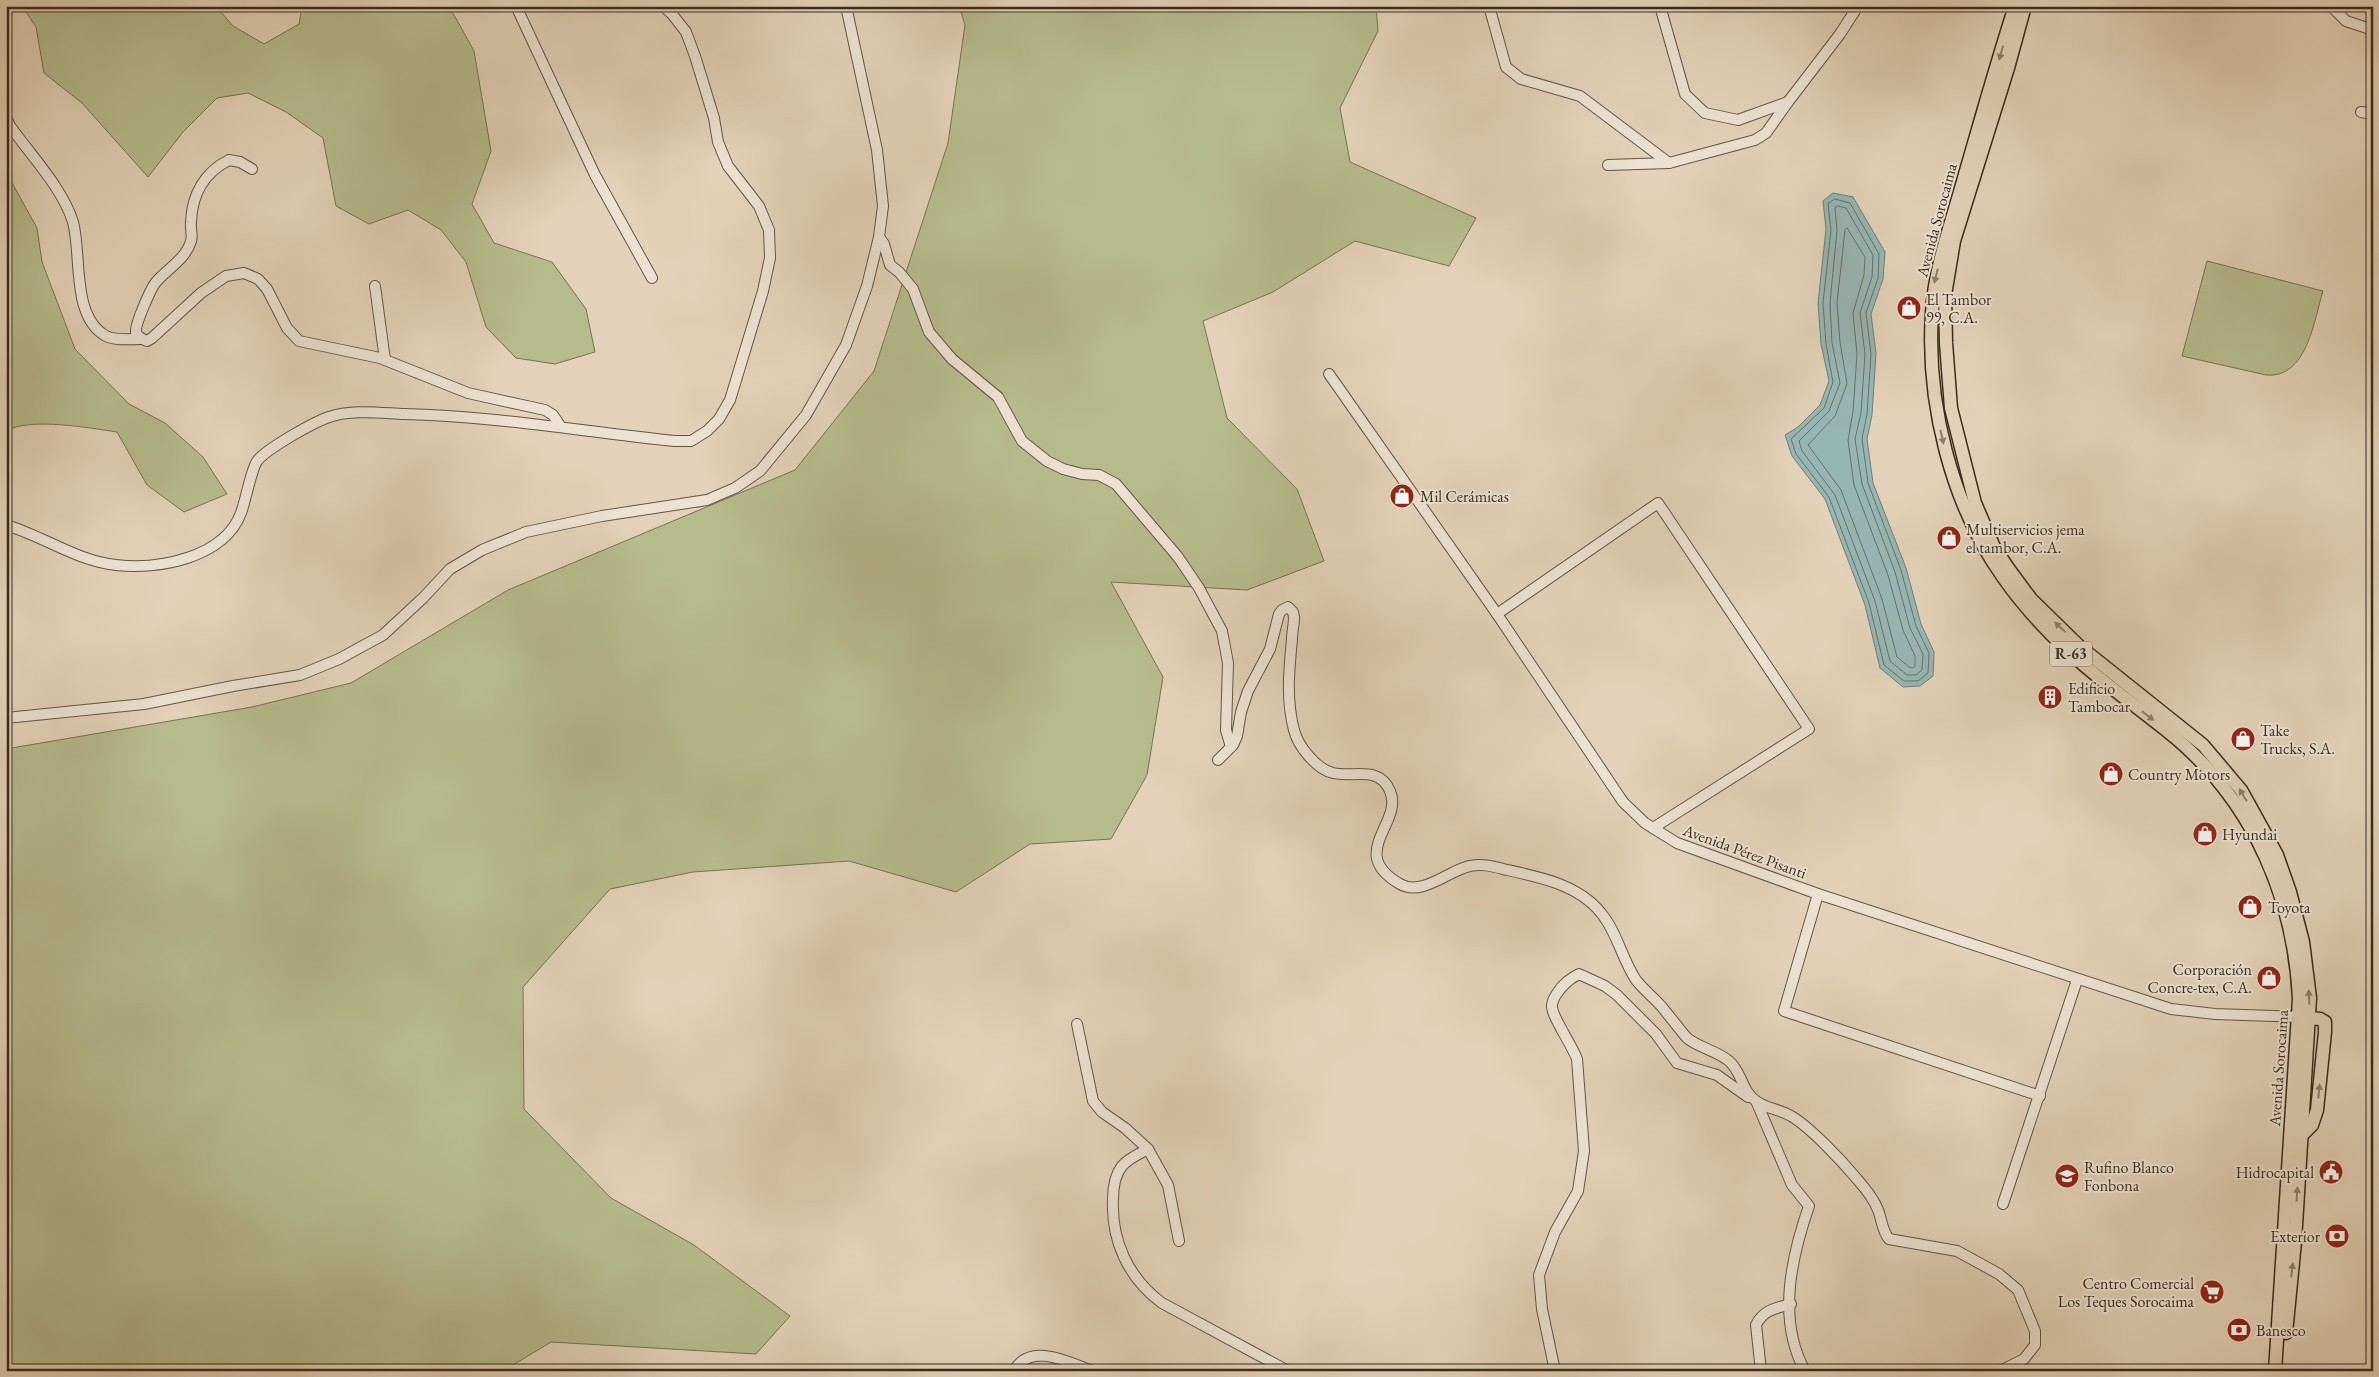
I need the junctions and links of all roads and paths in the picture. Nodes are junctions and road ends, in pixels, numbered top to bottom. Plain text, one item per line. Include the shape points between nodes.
1 (516, 6) edge
2 (663, 6) edge
3 (846, 6) edge
4 (1489, 6) edge
5 (1660, 6) edge
6 (1858, 6) edge
7 (2015, 6) edge
8 (2025, 6) edge
9 (2331, 6) edge
10 (2373, 30) edge
11 (1788, 102) junction
12 (2361, 112) dead end
13 (2373, 114) edge
14 (6, 117) edge
15 (1669, 163) junction
16 (1608, 166) dead end
17 (252, 169) dead end
18 (879, 238) junction
19 (652, 278) dead end
20 (375, 286) dead end
21 (140, 339) junction
22 (385, 360) junction
23 (1329, 374) dead end
24 (561, 426) junction
25 (6, 525) edge
26 (2028, 602) junction
27 (1497, 614) junction
28 (6, 718) edge
29 (1231, 747) junction
30 (1218, 760) dead end
31 (1653, 828) junction
32 (1818, 894) junction
33 (2076, 980) junction
34 (2304, 1017) junction
35 (1076, 1024) dead end
36 (2040, 1096) junction
37 (1756, 1101) junction
38 (1148, 1150) junction
39 (2003, 1204) dead end
40 (1179, 1241) dead end
41 (1791, 1304) junction
42 (1014, 1371) edge
43 (1093, 1371) edge
44 (1288, 1371) edge
45 (1555, 1371) edge
46 (1761, 1371) edge
47 (1805, 1371) edge
48 (2000, 1371) edge
49 (2275, 1371) edge
50 (2283, 1371) edge

1 - 19 street via 595,176
2 - 24 street via 686,32 714,118 718,142 728,166 758,206 768,230 770,258 763,291 730,400 707,431 691,441 675,441
3 - 18 street via 877,150 883,206
4 - 15 street via 1506,67 1521,78 1580,96
5 - 11 street via 1685,94 1705,113 1738,120
6 - 11 street
7 -> 26 main road, Avenida Sorocaima / R-63 via 1934,284 1932,364 1935,409 1962,498 2002,576
8 - 26 main road, Avenida Sorocaima / R-63 via 1954,241 1945,295 1951,408 1975,503 1994,547
9 - 10 street via 2346,21
11 - 15 street via 1766,133 1755,140
12 - 13 street
14 - 21 street via 59,193 72,222 82,300 87,315 107,336
15 - 16 street
17 - 21 street via 229,160 208,174 196,194 191,222 192,241 183,256 154,283 137,324 136,332
18 - 28 street via 867,286 846,346 806,415 760,471 735,488 707,500 602,516 526,532 482,550 450,569 383,634 339,660 300,675 144,704
18 - 29 street via 890,265 912,290 929,332 952,359 998,397 1022,441 1063,469 1098,475 1116,484 1178,557 1222,631 1228,664 1226,730
20 - 22 street
21 - 22 street via 147,341 152,338 226,276 244,273 258,279 267,289 287,328 299,341
22 - 24 street via 468,393 545,410
23 - 27 street, Avenida Pérez Pisanti
24 - 25 street via 420,414 360,413 329,417 269,450 256,461 240,516 223,540 178,562 116,565 94,560
26 - 34 main road, Avenida Sorocaima / R-63 via 2082,664 2197,757 2215,776 2253,829 2273,870 2288,919
27 - 31 street, Avenida Pérez Pisanti via 1623,802
27 - 31 street via 1658,503 1809,729
29 - 30 street
29 - 37 street via 1237,736 1248,691 1270,648 1279,614 1288,608 1293,612 1294,622 1289,700 1297,738 1311,758 1327,770 1333,773 1368,773 1377,776 1390,790 1392,810 1376,853 1377,861 1390,877 1405,887 1414,888 1462,868 1482,864 1539,876 1577,892 1602,914 1637,981 1692,1043 1730,1062 1745,1090
31 - 32 street, Avenida Pérez Pisanti via 1676,843
32 - 33 street, Avenida Pérez Pisanti
32 - 36 street via 1784,1011
33 - 34 street, Avenida Pérez Pisanti via 2171,1009
33 - 36 street
34 - 49 main road, Avenida Sorocaima / R-63
50 -> 34 main road, Avenida Sorocaima via 2302,1135 2312,1125 2317,1110 2325,1032 2325,1022
35 - 38 street via 1093,1102
36 - 39 street
37 - 41 street via 1792,1185 1809,1206 1796,1243
37 - 45 street via 1717,1075 1677,1063 1656,1034 1606,986 1579,974 1562,986 1551,1007 1577,1058 1584,1151 1578,1191 1554,1232 1539,1275 1542,1309
37 - 48 street via 1765,1107 1786,1112 1857,1178 1876,1206 1889,1238 1957,1251 1999,1274 2018,1290 2035,1331 2035,1345 2024,1359
38 - 40 street via 1168,1185
38 - 44 street via 1129,1159 1121,1168 1114,1186 1116,1237 1127,1264 1145,1288 1162,1303
41 - 46 street via 1766,1311 1759,1318 1756,1325
41 - 47 street via 1792,1339
42 - 43 street via 1023,1360 1034,1356 1045,1356

